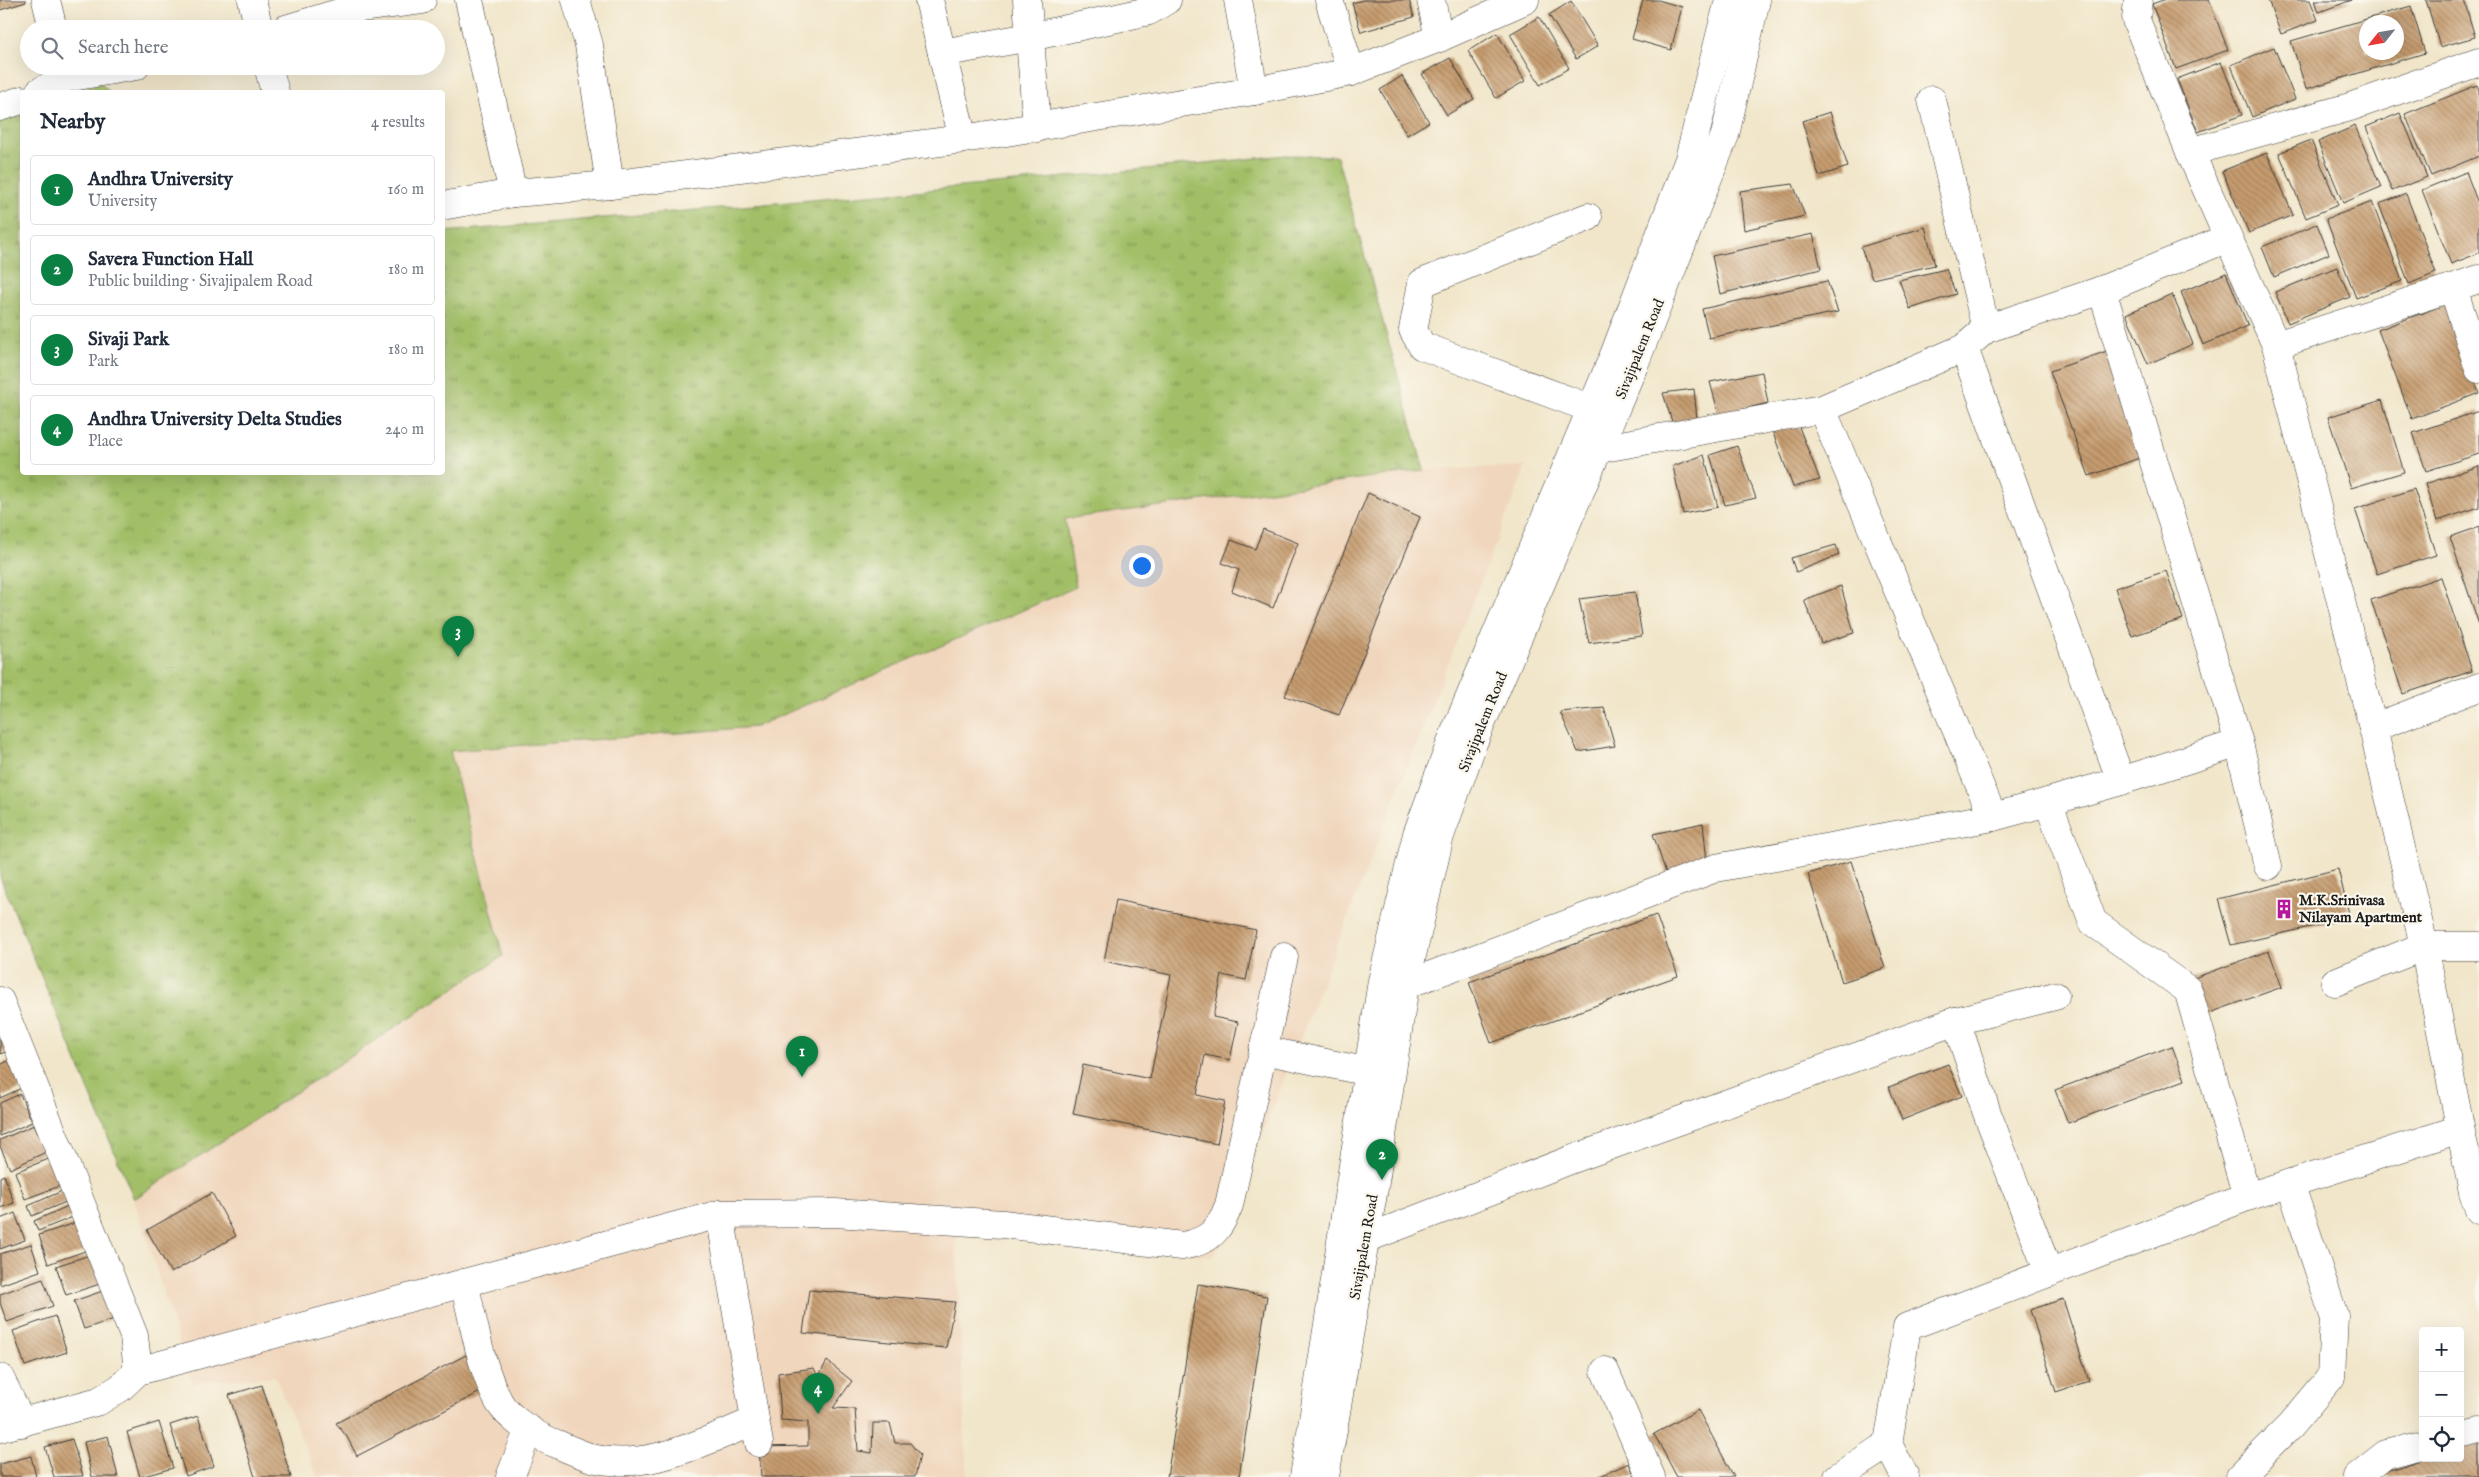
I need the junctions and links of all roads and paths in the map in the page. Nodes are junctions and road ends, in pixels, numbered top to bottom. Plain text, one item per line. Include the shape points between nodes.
1 (46, 0) edge
2 (252, 0) edge
3 (422, 0) edge
4 (469, 0) edge
5 (576, 0) edge
6 (928, 0) edge
7 (1027, 0) edge
8 (1167, 0) edge
9 (1238, 0) edge
10 (1329, 0) edge
11 (1431, 0) edge
12 (1525, 0) edge
13 (1729, 0) edge
14 (1756, 0) edge
15 (2138, 0) edge
16 (51, 20) edge
17 (257, 20) edge
18 (316, 20) edge
19 (1030, 38) junction
20 (1439, 38) junction
21 (942, 53) junction
22 (2479, 62) edge
23 (1351, 72) junction
24 (60, 75) edge
25 (270, 75) edge
26 (42, 90) edge
27 (274, 90) edge
28 (1254, 92) junction
29 (1932, 100) dead end
30 (20, 101) edge
31 (0, 107) edge
32 (1037, 128) junction
33 (963, 139) junction
34 (2190, 152) junction
35 (610, 185) junction
36 (513, 193) junction
37 (445, 205) edge
38 (1588, 217) dead end
39 (2228, 238) junction
40 (2479, 279) edge
41 (2453, 288) junction
42 (2102, 290) junction
43 (1986, 329) junction
44 (2276, 344) junction
45 (1964, 348) junction
46 (2479, 369) edge
47 (1822, 410) junction
48 (1601, 414) junction
49 (1588, 446) junction
50 (2479, 687) edge
51 (2372, 728) junction
52 (2239, 743) junction
53 (2121, 781) junction
54 (2048, 802) junction
55 (1993, 817) junction
56 (2268, 866) dead end
57 (2424, 946) junction
58 (2479, 946) edge
59 (1284, 957) dead end
60 (2335, 982) dead end
61 (1404, 985) junction
62 (2055, 996) dead end
63 (0, 1001) edge
64 (1956, 1022) junction
65 (1263, 1050) junction
66 (1369, 1072) junction
67 (2460, 1129) junction
68 (2290, 1183) junction
69 (2247, 1197) junction
70 (2479, 1210) edge
71 (720, 1214) junction
72 (1365, 1239) junction
73 (2048, 1273) junction
74 (464, 1283) junction
75 (138, 1371) junction
76 (1605, 1371) dead end
77 (0, 1378) edge
78 (11, 1426) edge
79 (529, 1429) junction
80 (2479, 1431) edge
81 (2464, 1435) edge
82 (1888, 1444) junction
83 (2419, 1446) edge
84 (510, 1477) edge
85 (1304, 1477) edge
86 (1325, 1477) edge
87 (1651, 1477) edge
88 (1838, 1477) edge
89 (1905, 1477) edge
90 (2239, 1477) edge
91 (2357, 1477) edge

1 - 16 street
2 - 17 street
3 - 18 street via 352,9
4 - 36 street
5 - 35 street via 589,45
6 - 21 street
7 - 19 street
8 - 19 street via 1149,11
9 - 28 street
10 - 23 street
11 - 20 street
12 - 20 street
13 - 48 street, Sivajipalem Road via 1689,159
14 - 48 street, Sivajipalem Road via 1725,135
15 - 34 street via 2136,20
19 - 21 street
19 - 32 street
20 - 23 street
21 - 33 street
22 - 34 street via 2350,107
23 - 28 street
24 - 26 street
25 - 27 street
28 - 32 street
29 - 43 street
30 - 31 street
32 - 33 street
33 - 35 street
34 - 39 street
35 - 36 street
36 - 37 street
38 - 48 street via 1422,283 1413,330 1422,346
39 - 42 street
39 - 44 street
40 - 41 street
41 - 44 street
41 - 46 street
42 - 43 street
42 - 52 street
43 - 45 street
44 - 51 street
45 - 47 street
45 - 53 street
47 - 49 street
47 - 55 street
48 - 49 street, Sivajipalem Road
49 - 61 street, Sivajipalem Road via 1440,836
49 - 66 street, Sivajipalem Road via 1453,737 1417,834 1382,981
50 - 51 street
51 - 57 street
52 - 53 street
52 - 56 street
53 - 54 street
54 - 55 street
54 - 69 street via 2093,922 2188,990
55 - 61 street via 1716,868
57 - 58 street
57 - 60 street
57 - 67 street
59 - 65 street
61 - 72 street, Sivajipalem Road
62 - 64 street
63 - 75 street via 134,1336
64 - 72 street via 1573,1159
64 - 73 street
65 - 66 street
65 - 71 street via 1229,1204 1222,1223 1208,1238 1196,1243 1182,1246 1003,1224 835,1213
66 - 85 street, Sivajipalem Road
67 - 68 street
67 - 70 street via 2472,1192
68 - 69 street
68 - 90 street via 2334,1316 2331,1377
69 - 73 street
71 - 74 street
71 - 79 street via 757,1432 667,1455 624,1462 592,1458 543,1440
72 - 86 street, Sivajipalem Road
73 - 82 street via 1907,1327
74 - 75 street
74 - 79 street via 490,1384 501,1405
75 - 78 street via 99,1401
76 - 87 street
77 - 78 street
79 - 84 street
80 - 81 street
82 - 88 street
82 - 89 street
83 - 91 street via 2386,1454

